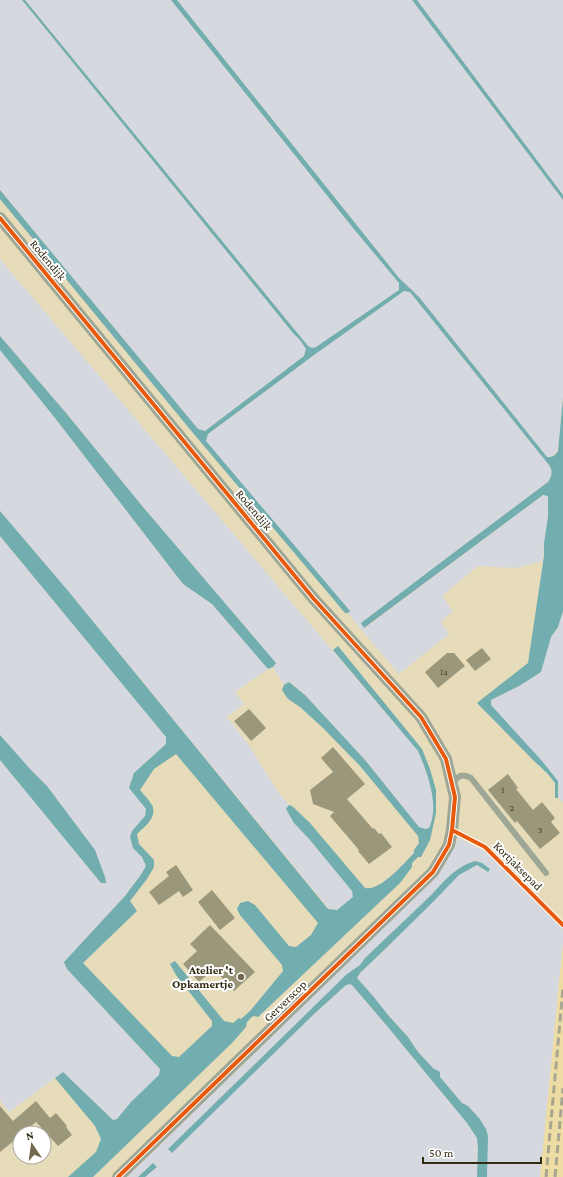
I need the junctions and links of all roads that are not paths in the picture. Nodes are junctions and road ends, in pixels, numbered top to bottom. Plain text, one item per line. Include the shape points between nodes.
1 (0, 218) edge
2 (452, 784) junction
3 (452, 830) joint
4 (546, 873) dead end
5 (118, 1177) edge

1 - 2 street, Rodendijk via 313,598 421,717 446,759
2 - 3 street, Rodendijk via 455,797
2 - 4 lane via 460,776 471,778
3 - 5 street, Gerverscop via 449,845 433,872

